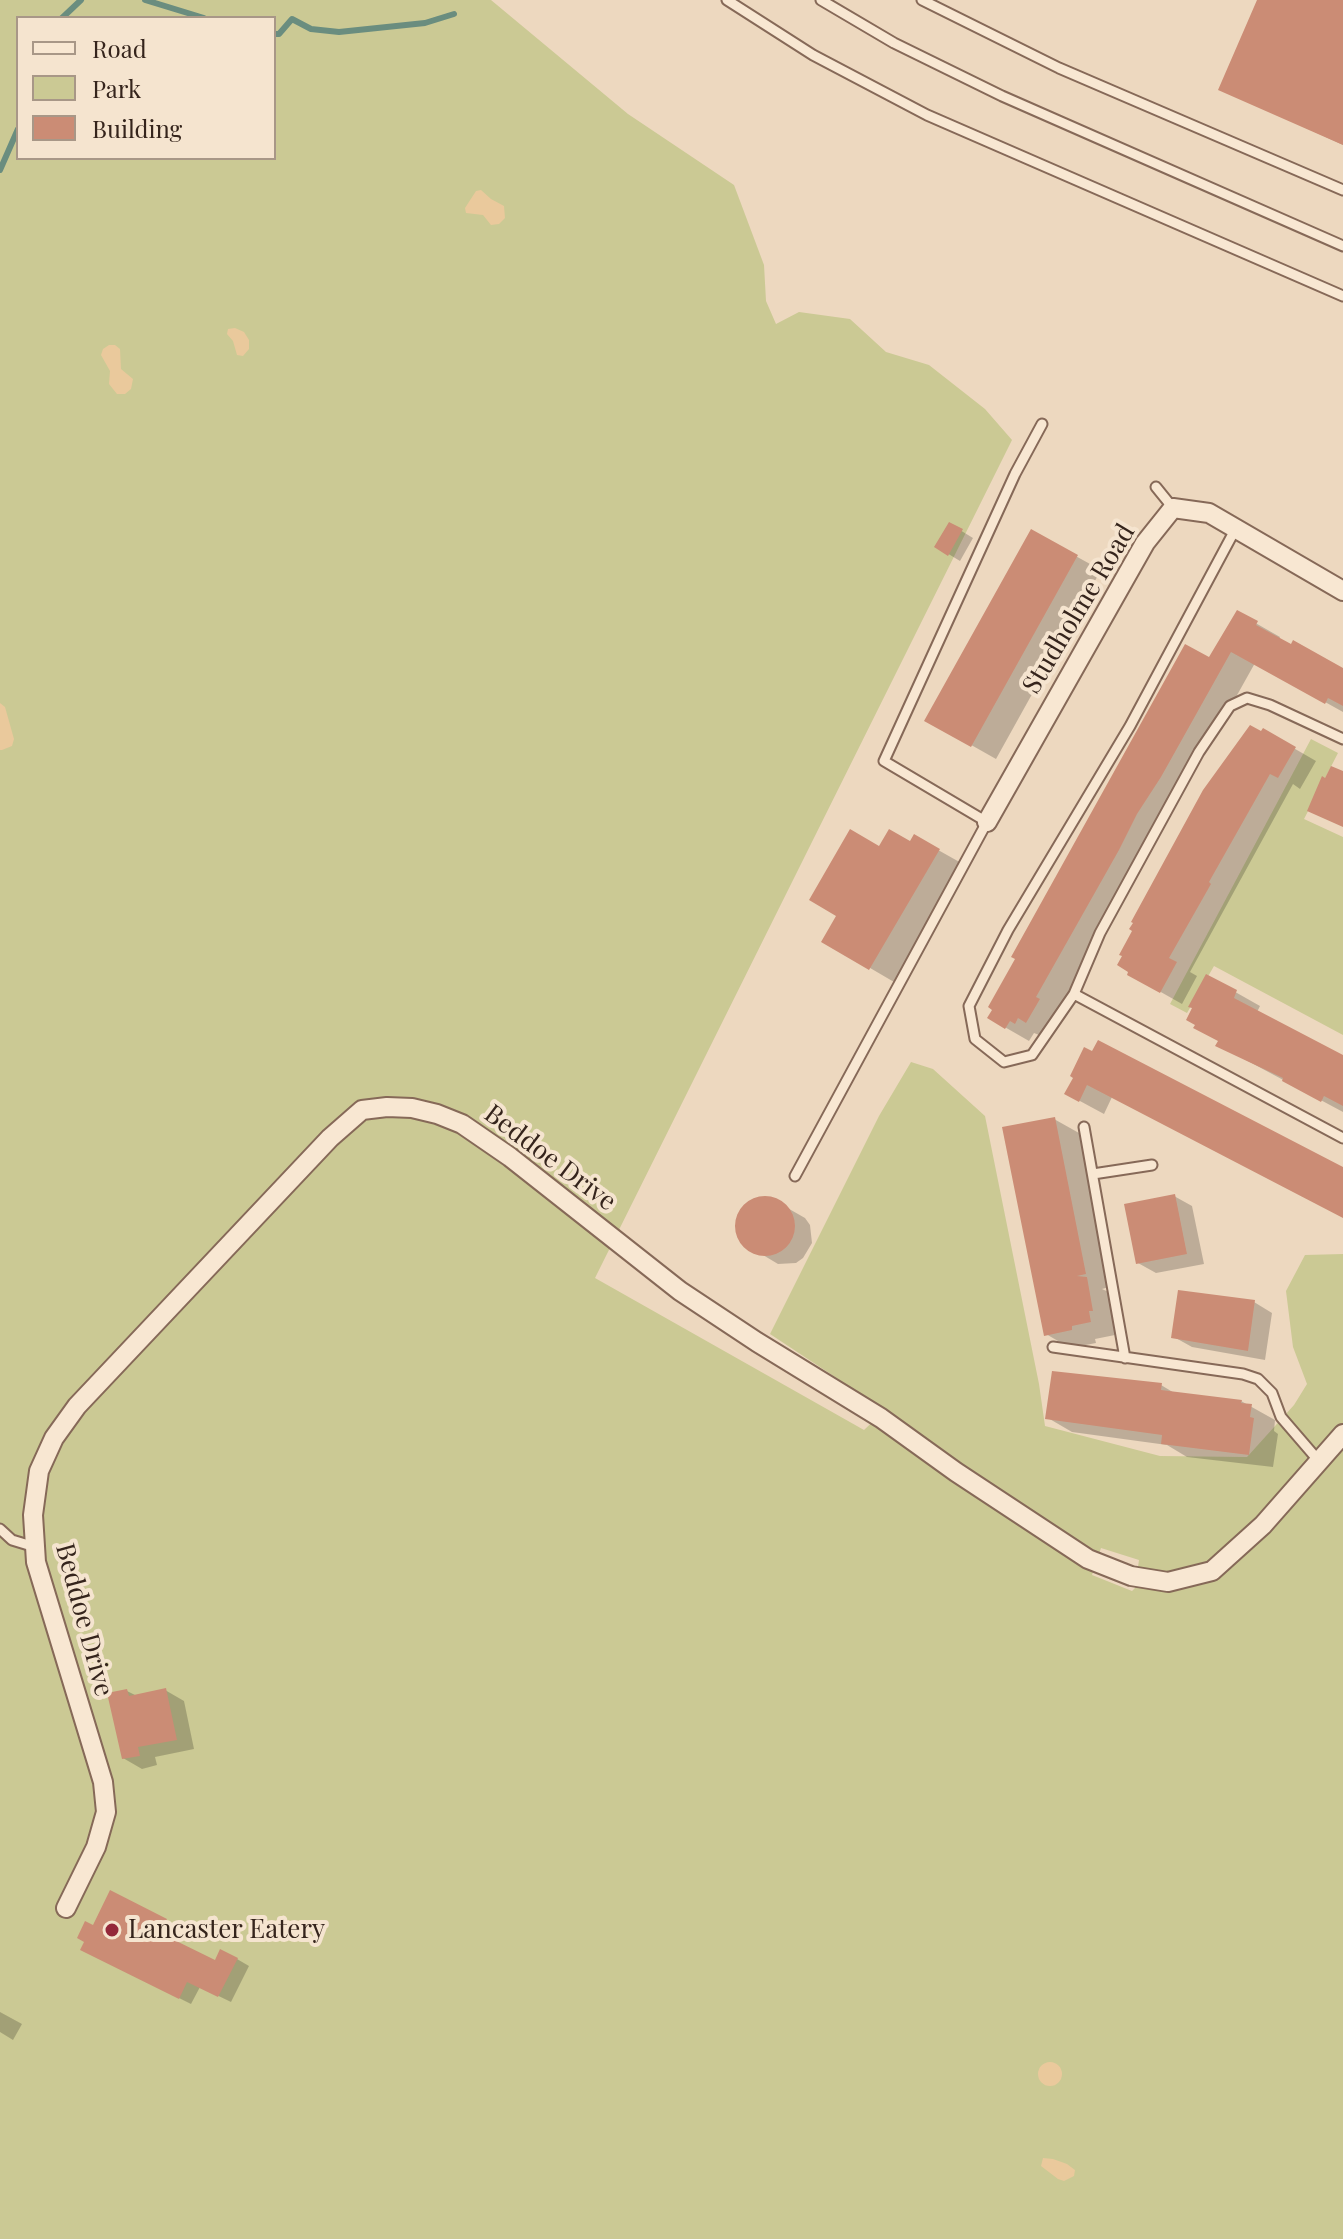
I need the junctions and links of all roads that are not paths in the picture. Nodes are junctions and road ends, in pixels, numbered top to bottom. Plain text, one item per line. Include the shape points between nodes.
1 (727, 0) edge
2 (821, 0) edge
3 (922, 0) edge
4 (1343, 190) edge
5 (1343, 246) edge
6 (1343, 296) edge
7 (1042, 424) dead end
8 (1156, 487) dead end
9 (1173, 508) junction
10 (1236, 528) junction
11 (1343, 591) edge
12 (1343, 739) edge
13 (987, 822) junction
14 (1074, 994) junction
15 (1084, 1127) dead end
16 (1343, 1138) edge
17 (1152, 1165) dead end
18 (1093, 1174) junction
19 (795, 1176) dead end
20 (1053, 1347) dead end
21 (1125, 1358) junction
22 (1343, 1434) edge
23 (1318, 1460) junction
24 (0, 1529) edge
25 (35, 1547) junction
26 (66, 1908) dead end

1 - 6 lane via 813,55 927,115
2 - 5 lane via 975,83
3 - 4 lane via 1059,68
7 - 13 lane via 884,761
8 - 9 lane
9 - 10 street via 1209,513
9 - 13 street, Studholme Road via 1145,543
10 - 11 street
10 - 14 lane via 1130,726 1008,930 969,1006 975,1039 1004,1062 1032,1055
12 - 14 lane via 1259,701 1247,698 1230,706 1199,752 1100,933
13 - 19 lane
14 - 16 lane
15 - 18 lane
17 - 18 lane
18 - 21 lane
20 - 21 lane
21 - 23 lane via 1258,1379 1272,1393 1281,1417
22 - 23 street, Beddoe Drive
23 - 25 street, Beddoe Drive via 1263,1525 1212,1571 1168,1582 1131,1576 1076,1551 881,1418 680,1291 462,1124 412,1108 387,1107 362,1110 330,1138 77,1406 39,1471
24 - 25 lane via 12,1540
25 - 26 street, Beddoe Drive via 103,1782 106,1812 96,1847

